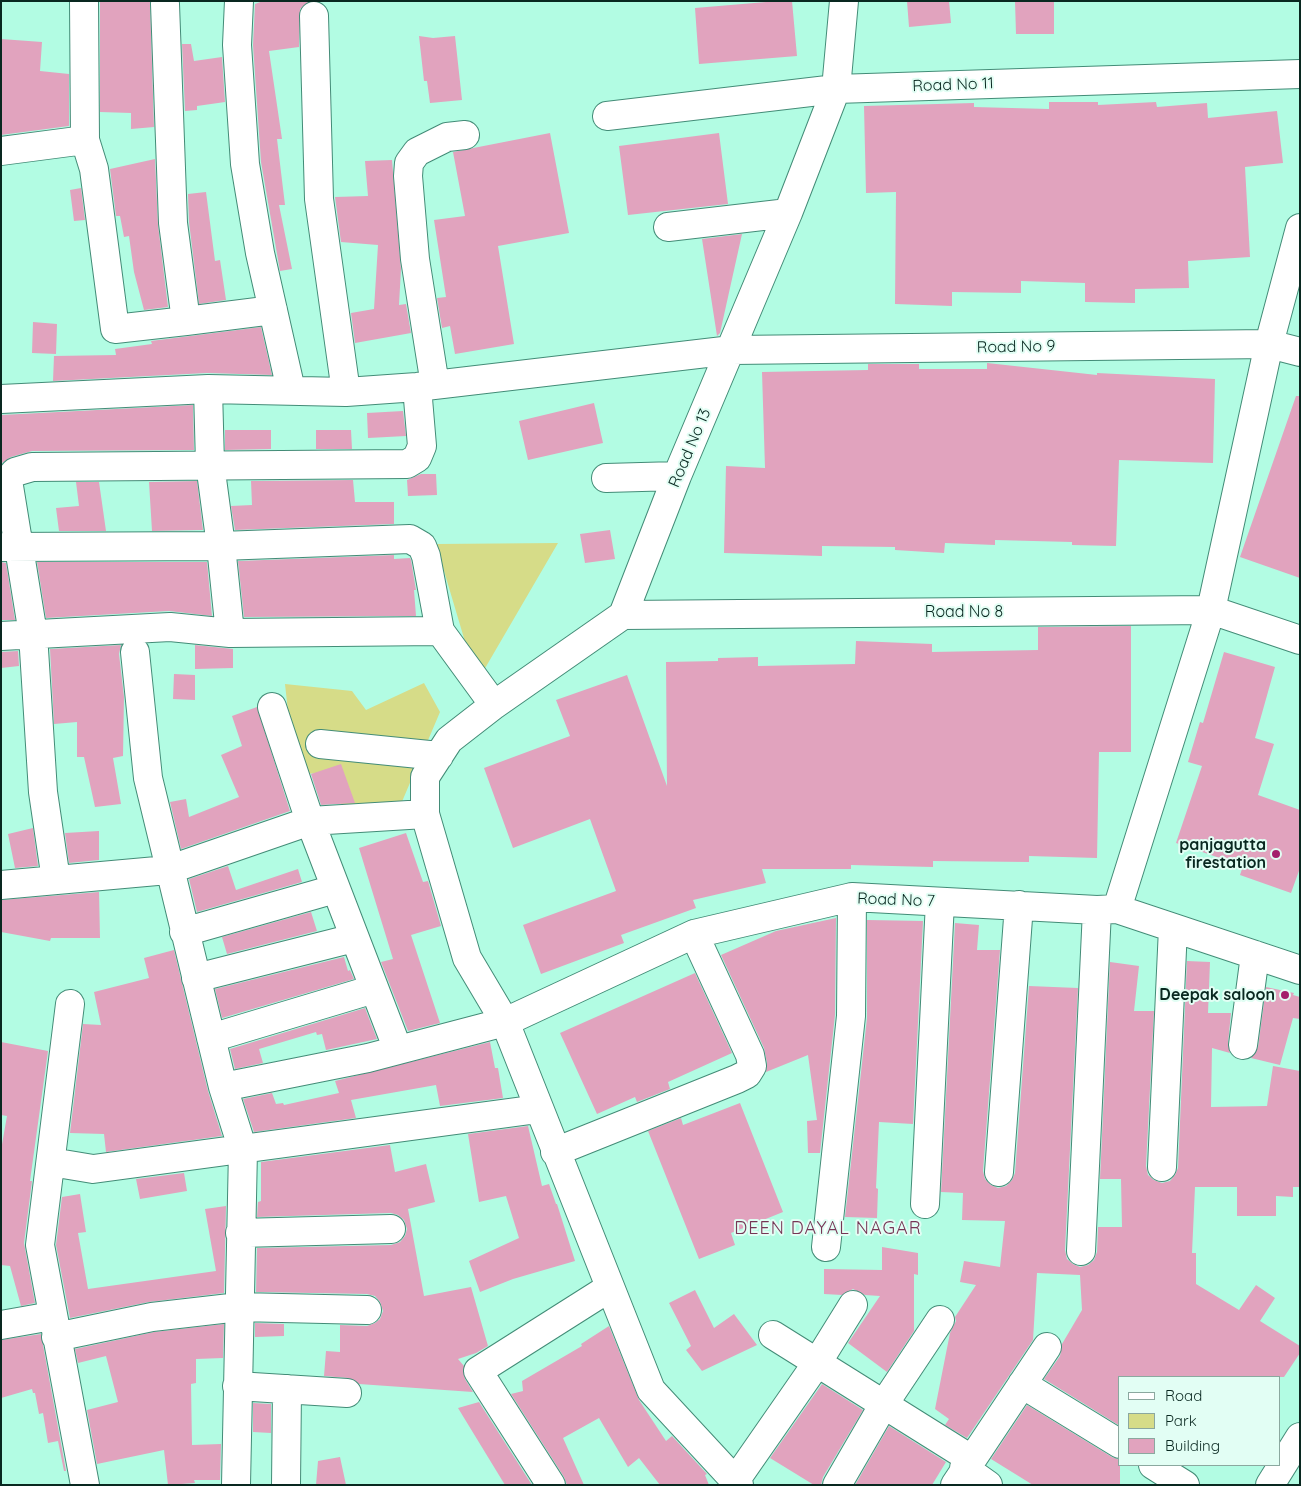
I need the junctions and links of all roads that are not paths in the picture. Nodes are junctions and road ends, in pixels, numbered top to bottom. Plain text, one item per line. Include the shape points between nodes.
1 (84, 1) edge
2 (239, 1) edge
3 (844, 1) edge
4 (165, 4) dead end
5 (314, 16) dead end
6 (1300, 74) edge
7 (836, 89) junction
8 (607, 116) dead end
9 (465, 135) dead end
10 (85, 140) junction
11 (1, 150) edge
12 (788, 213) junction
13 (668, 227) dead end
14 (1300, 228) edge
15 (273, 310) junction
16 (186, 322) junction
17 (1269, 344) junction
18 (732, 350) junction
19 (1300, 352) edge
20 (426, 386) junction
21 (208, 389) junction
22 (291, 390) junction
23 (346, 392) junction
24 (1, 399) edge
25 (210, 464) junction
26 (677, 476) junction
27 (606, 478) dead end
28 (221, 546) junction
29 (11, 547) edge
30 (1211, 610) junction
31 (623, 615) junction
32 (440, 631) junction
33 (230, 632) junction
34 (33, 634) junction
35 (1, 636) edge
36 (1300, 640) edge
37 (135, 652) dead end
38 (494, 705) junction
39 (272, 707) dead end
40 (320, 744) dead end
41 (439, 756) junction
42 (425, 814) junction
43 (310, 822) junction
44 (168, 870) junction
45 (56, 880) junction
46 (1, 886) edge
47 (335, 889) junction
48 (852, 897) junction
49 (940, 902) junction
50 (1019, 905) junction
51 (1107, 910) junction
52 (1173, 928) junction
53 (184, 932) junction
54 (694, 934) junction
55 (354, 938) junction
56 (1255, 955) junction
57 (1300, 970) edge
58 (196, 978) junction
59 (374, 989) junction
60 (70, 1004) dead end
61 (505, 1022) junction
62 (211, 1038) junction
63 (1243, 1045) dead end
64 (398, 1050) junction
65 (223, 1087) junction
66 (538, 1109) junction
67 (243, 1150) junction
68 (555, 1152) junction
69 (51, 1162) junction
70 (1162, 1167) dead end
71 (999, 1172) dead end
72 (925, 1204) dead end
73 (391, 1229) dead end
74 (240, 1233) junction
75 (826, 1247) dead end
76 (1081, 1251) dead end
77 (609, 1288) junction
78 (853, 1305) dead end
79 (239, 1307) junction
80 (367, 1310) dead end
81 (940, 1320) dead end
82 (1, 1326) edge
83 (54, 1327) junction
84 (773, 1335) dead end
85 (1047, 1347) dead end
86 (817, 1363) junction
87 (1022, 1384) junction
88 (237, 1386) junction
89 (287, 1390) junction
90 (347, 1393) dead end
91 (884, 1404) junction
92 (1300, 1437) edge
93 (1118, 1443) edge
94 (1155, 1466) edge
95 (963, 1471) edge
96 (737, 1483) edge
97 (85, 1485) edge
98 (236, 1485) edge
99 (286, 1485) edge
100 (551, 1485) edge
101 (837, 1485) edge
102 (988, 1485) edge
103 (1186, 1485) edge
104 (1270, 1485) edge

1 - 10 street
2 - 15 street via 237,45 245,164
3 - 7 street, Road No 13
4 - 16 street via 173,223
5 - 23 street via 319,199
6 - 7 street, Road No 11
7 - 8 street, Road No 11
7 - 12 street, Road No 13
9 - 20 street via 447,137 417,152 410,163 408,176
10 - 11 street
10 - 16 street via 94,169 115,329
12 - 13 street
12 - 18 street, Road No 13
14 - 17 street
15 - 16 street
15 - 22 street
17 - 18 street, Road No 9
17 - 19 street, Road No 9
17 - 30 street
18 - 20 street, Road No 9
18 - 26 street, Road No 13
20 - 23 street, Road No 9
20 - 25 street via 422,446 417,458 407,464
21 - 22 street, Road No 9
21 - 24 street, Road No 9
21 - 25 street
22 - 23 street, Road No 9
25 - 28 street
25 - 29 street via 32,467 15,472 8,480
26 - 27 street
26 - 31 street, Road No 13
28 - 29 street
28 - 32 street via 410,538 422,546 426,556
28 - 33 street
29 - 34 street
30 - 31 street, Road No 8
30 - 36 street, Road No 8
30 - 51 street
31 - 38 street
32 - 33 street
32 - 38 street
33 - 34 street via 170,627
34 - 35 street
34 - 45 street via 42,792
37 - 44 street via 148,778
38 - 41 street via 449,740
39 - 43 street
40 - 41 street
41 - 42 street via 425,777
42 - 43 street
42 - 61 street via 467,958
43 - 44 street
43 - 47 street
44 - 45 street
44 - 53 street
45 - 46 street
47 - 53 street
47 - 55 street
48 - 49 street, Road No 7
48 - 54 street, Road No 7
48 - 75 street via 851,1016
49 - 50 street, Road No 7
49 - 72 street
50 - 51 street, Road No 7
50 - 71 street
51 - 52 street, Road No 7
51 - 76 street
52 - 56 street, Road No 7
52 - 70 street
53 - 58 street
54 - 61 street, Road No 7
54 - 68 street via 750,1055 752,1066 747,1074
55 - 58 street
55 - 59 street
56 - 57 street, Road No 7
56 - 63 street
58 - 62 street
59 - 62 street
59 - 64 street
60 - 69 street
61 - 64 street, Road No 7
61 - 66 street
62 - 65 street
64 - 65 street, Road No 7
65 - 67 street
66 - 67 street
66 - 68 street
67 - 69 street via 94,1169
67 - 74 street
68 - 77 street
69 - 83 street via 40,1245
73 - 74 street
74 - 79 street
77 - 96 street via 651,1390
77 - 100 street via 478,1371
78 - 86 street
79 - 80 street
79 - 83 street
79 - 88 street
81 - 91 street
82 - 83 street
83 - 97 street
84 - 86 street
85 - 87 street
86 - 91 street
86 - 96 street
87 - 93 street
87 - 95 street
88 - 89 street
88 - 98 street
89 - 90 street
89 - 99 street
91 - 95 street
91 - 101 street
92 - 104 street
94 - 103 street
95 - 102 street

